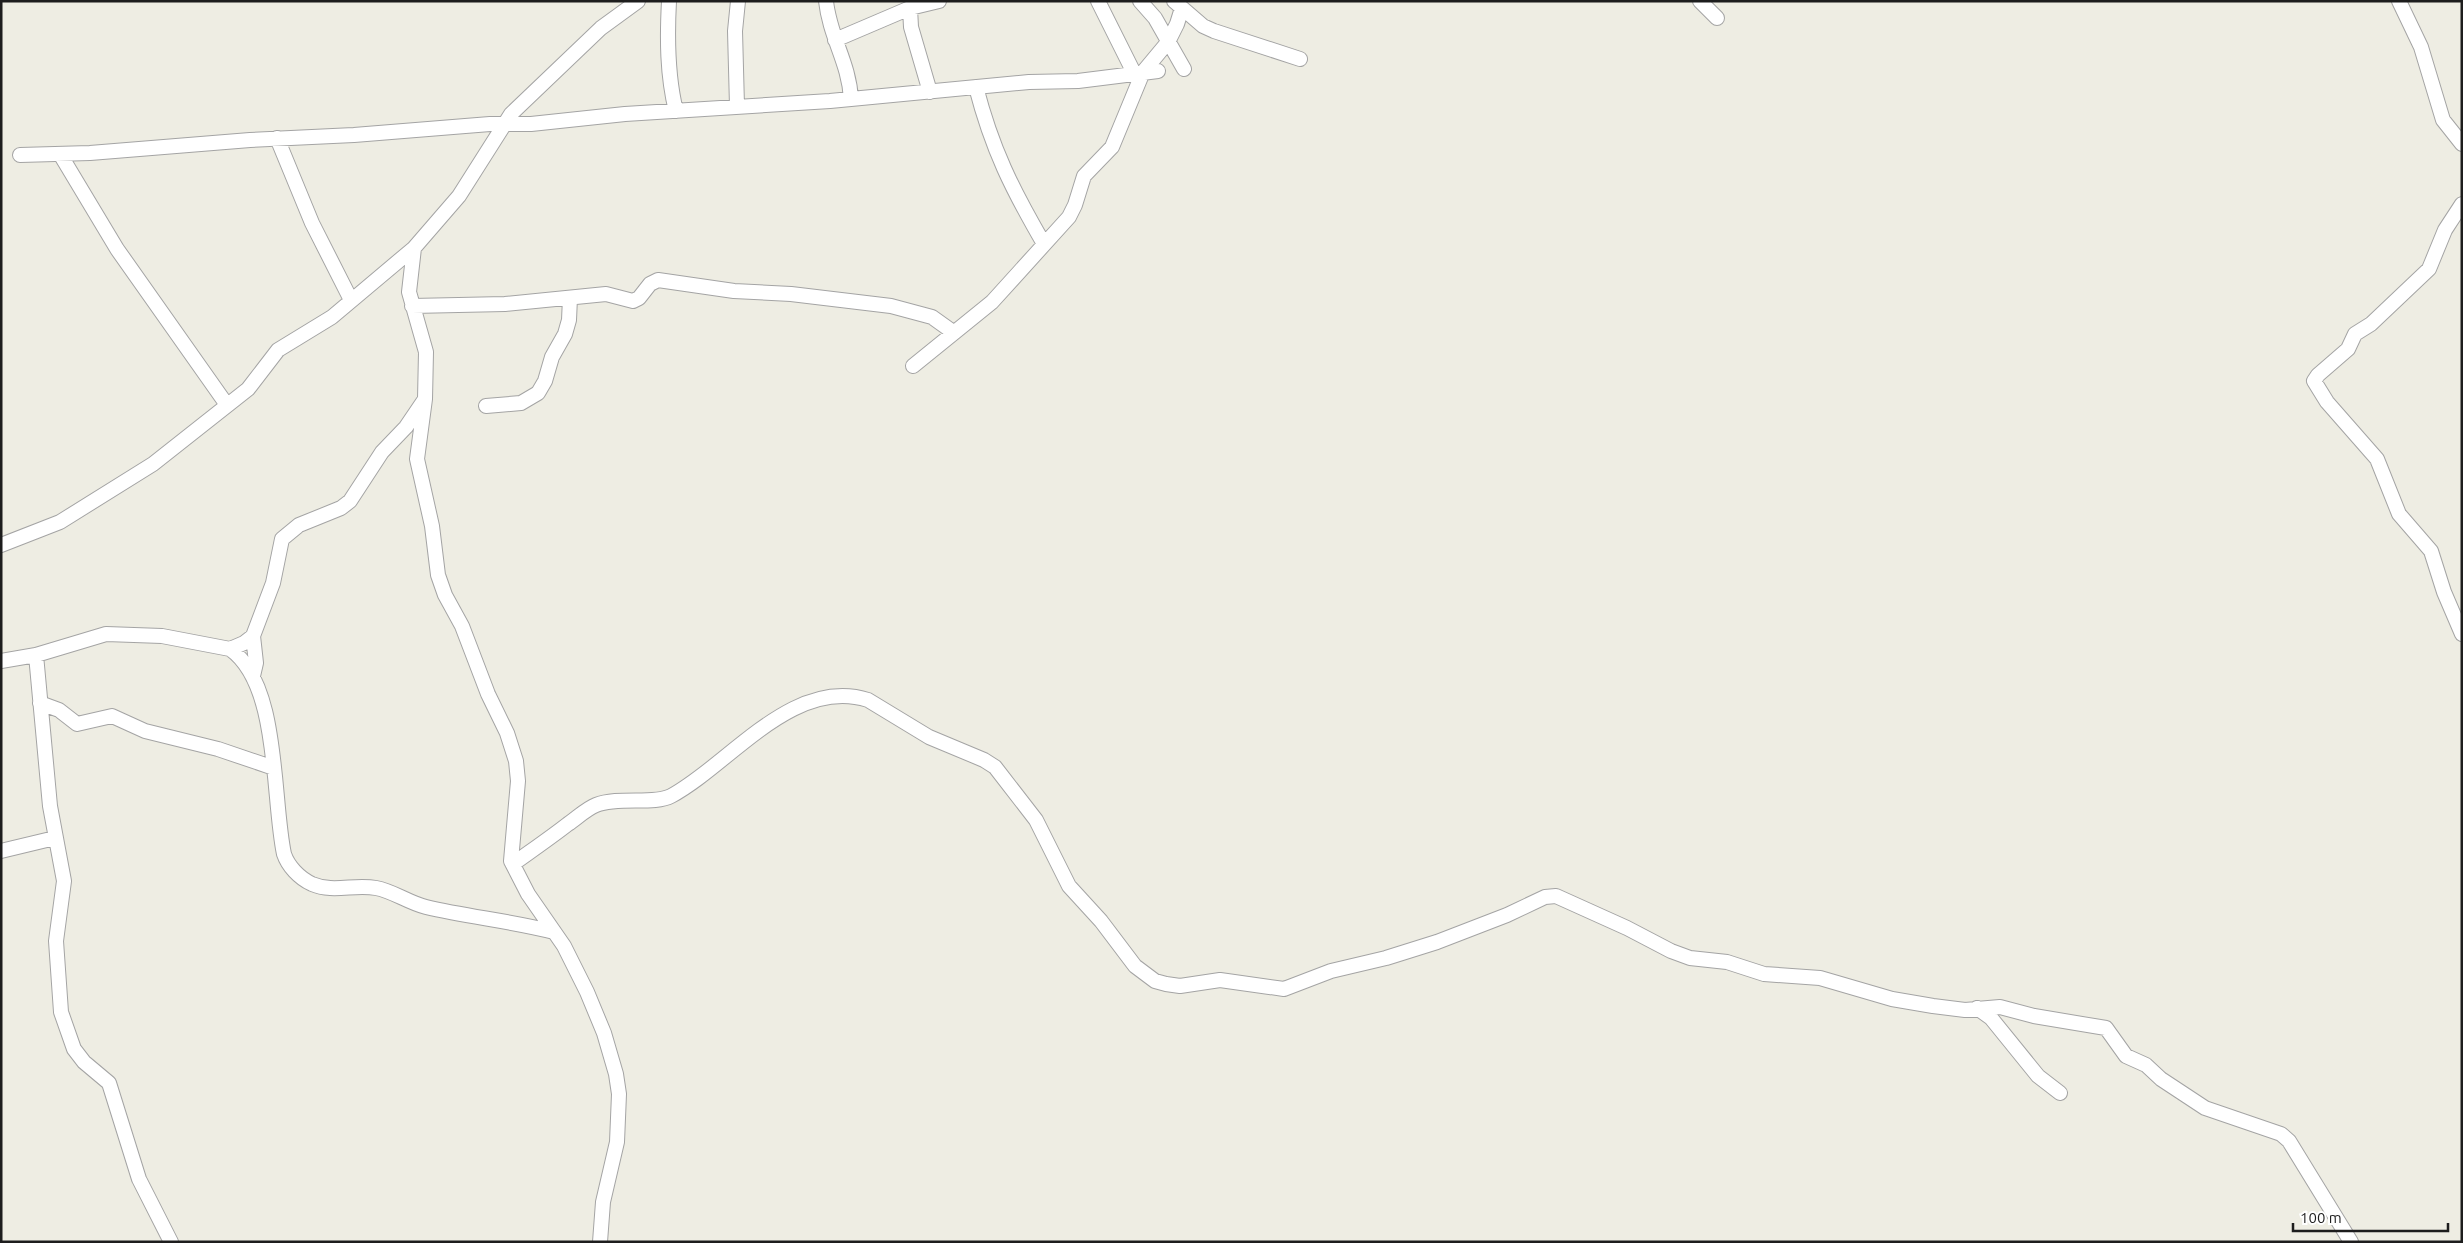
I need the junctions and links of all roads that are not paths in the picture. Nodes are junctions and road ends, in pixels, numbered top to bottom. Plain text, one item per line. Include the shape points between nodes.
1 (638, 1) edge
2 (669, 1) edge
3 (738, 1) edge
4 (826, 1) edge
5 (939, 1) edge
6 (1098, 1) edge
7 (1700, 1) edge
8 (2398, 1) edge
9 (1145, 3) edge
10 (917, 5) edge
11 (1178, 5) edge
12 (1717, 18) dead end
13 (835, 40) junction
14 (1168, 42) junction
15 (1300, 59) dead end
16 (1184, 69) dead end
17 (1158, 71) dead end
18 (1139, 73) junction
19 (976, 87) junction
20 (930, 92) junction
21 (851, 99) junction
22 (736, 106) junction
23 (676, 111) junction
24 (503, 124) junction
25 (277, 138) junction
26 (2462, 144) edge
27 (60, 154) junction
28 (20, 156) dead end
29 (2462, 204) edge
30 (1044, 244) junction
31 (414, 248) junction
32 (570, 298) junction
33 (351, 300) junction
34 (412, 306) junction
35 (953, 332) junction
36 (912, 366) dead end
37 (425, 400) junction
38 (227, 405) junction
39 (486, 406) dead end
40 (1, 545) edge
41 (2462, 634) edge
42 (253, 636) junction
43 (230, 649) junction
44 (36, 655) junction
45 (1, 660) edge
46 (254, 676) junction
47 (40, 703) junction
48 (274, 768) junction
49 (55, 838) junction
50 (1, 851) edge
51 (513, 864) junction
52 (554, 932) junction
53 (1977, 1008) junction
54 (2060, 1093) dead end
55 (171, 1242) edge
56 (600, 1242) edge
57 (2351, 1242) edge

1 - 24 street via 601,28
2 - 23 street via 668,52
3 - 22 street
4 - 13 street
5 - 10 street
6 - 18 street
7 - 12 street
8 - 26 street via 2421,47 2443,120
9 - 14 street
10 - 13 street
10 - 20 street via 913,38
11 - 14 street via 1178,24
11 - 15 street via 1214,31
13 - 21 street via 848,69
14 - 16 street
14 - 18 street
17 - 18 street
18 - 19 street via 1070,82
18 - 30 street via 1112,147 1084,176 1073,212
19 - 20 street
19 - 30 street via 1003,170
20 - 21 street
21 - 22 street
22 - 23 street
23 - 24 street via 538,124
24 - 25 street
24 - 31 street via 458,196
25 - 27 street
25 - 33 street via 312,222
27 - 28 street
27 - 38 street via 117,249
29 - 41 street via 2445,230 2429,269 2372,324 2355,334 2348,349 2314,381 2327,402 2377,459 2399,514 2431,550
30 - 35 street via 992,302
31 - 33 street
31 - 34 street via 409,292
32 - 34 street via 505,304
32 - 35 street via 606,294 633,300 655,281 674,281 734,291 891,306 932,317
32 - 39 street via 565,334 538,393 521,403
33 - 38 street via 332,318 278,350 248,389
34 - 37 street via 426,352
35 - 36 street
37 - 42 street via 382,452 350,501 341,508 299,525 282,539 273,583
37 - 51 street via 417,459 432,526 438,575 507,733 516,761 518,781
38 - 40 street via 153,464 95,501 60,522
42 - 43 street via 244,644
42 - 46 street
43 - 44 street via 162,636 120,633 106,634
43 - 46 street via 246,662
44 - 45 street
44 - 47 street
46 - 48 street
47 - 48 street via 59,710 77,724 112,716 150,733 218,749
47 - 49 street
48 - 52 street via 285,856 292,868 308,882 331,888 376,888 423,907
49 - 50 street
49 - 55 street via 64,880 56,942 64,1026 74,1050 109,1084 139,1178
51 - 52 street via 528,894
51 - 53 street via 594,806 623,800 666,798 784,715 814,702 853,696 868,700 938,742 994,767 1036,820 1069,886 1135,966 1155,981 1180,986 1220,980 1284,989 1331,970 1437,942 1545,897 1556,896 1686,957 1727,962 1764,974 1820,978 1892,999 1950,1009
52 - 56 street via 593,1004 618,1084 617,1142 603,1202
53 - 54 street via 1991,1018 2038,1076
53 - 57 street via 2000,1008 2106,1028 2126,1056 2146,1065 2205,1108 2231,1119 2277,1130 2289,1142

